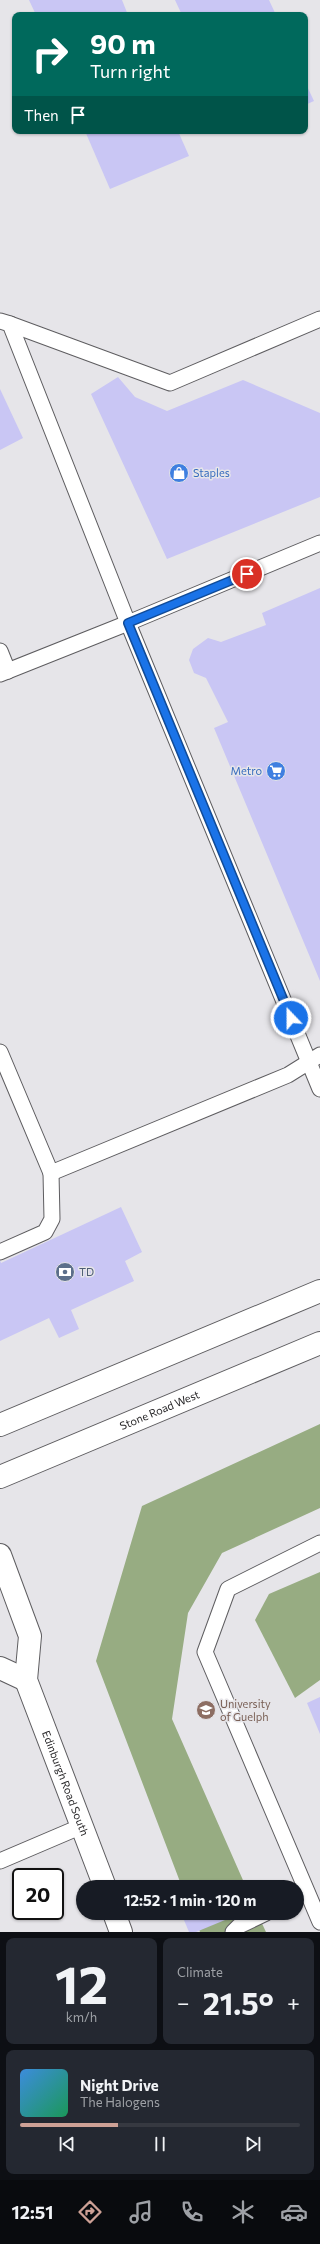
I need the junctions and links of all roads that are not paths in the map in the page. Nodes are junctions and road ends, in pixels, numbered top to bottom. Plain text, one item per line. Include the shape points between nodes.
1 (320, 319) edge
2 (5, 322) edge
3 (320, 543) edge
4 (128, 623) junction
5 (0, 651) edge
6 (4, 673) edge
7 (0, 1052) edge
8 (314, 1058) edge
9 (320, 1089) edge
10 (51, 1173) junction
11 (0, 1252) edge
12 (320, 1291) edge
13 (320, 1343) edge
14 (0, 1425) edge
15 (0, 1477) edge
16 (320, 1543) edge
17 (0, 1555) edge
18 (0, 1668) edge
19 (26, 1680) junction
20 (82, 1826) junction
21 (0, 1861) edge
22 (102, 1880) edge
23 (295, 1880) edge
24 (304, 1900) edge
25 (117, 1920) edge
26 (251, 1920) edge
27 (320, 1922) edge
28 (121, 1932) edge
29 (233, 1932) edge

1 - 2 lane via 170,382
2 - 4 lane
3 - 4 lane
4 - 6 lane
4 - 8 lane
5 - 6 lane
7 - 10 lane
8 - 9 lane
8 - 10 lane via 288,1075
10 - 11 lane via 52,1219 45,1232
12 - 14 main road
13 - 15 main road, Stone Road West
16 - 23 lane via 228,1589 205,1652
17 - 19 main road, Edinburgh Road South via 30,1636
18 - 19 main road
19 - 20 main road, Edinburgh Road South
20 - 21 lane
20 - 22 main road, Edinburgh Road South
24 - 27 lane
25 - 28 main road
26 - 29 lane

